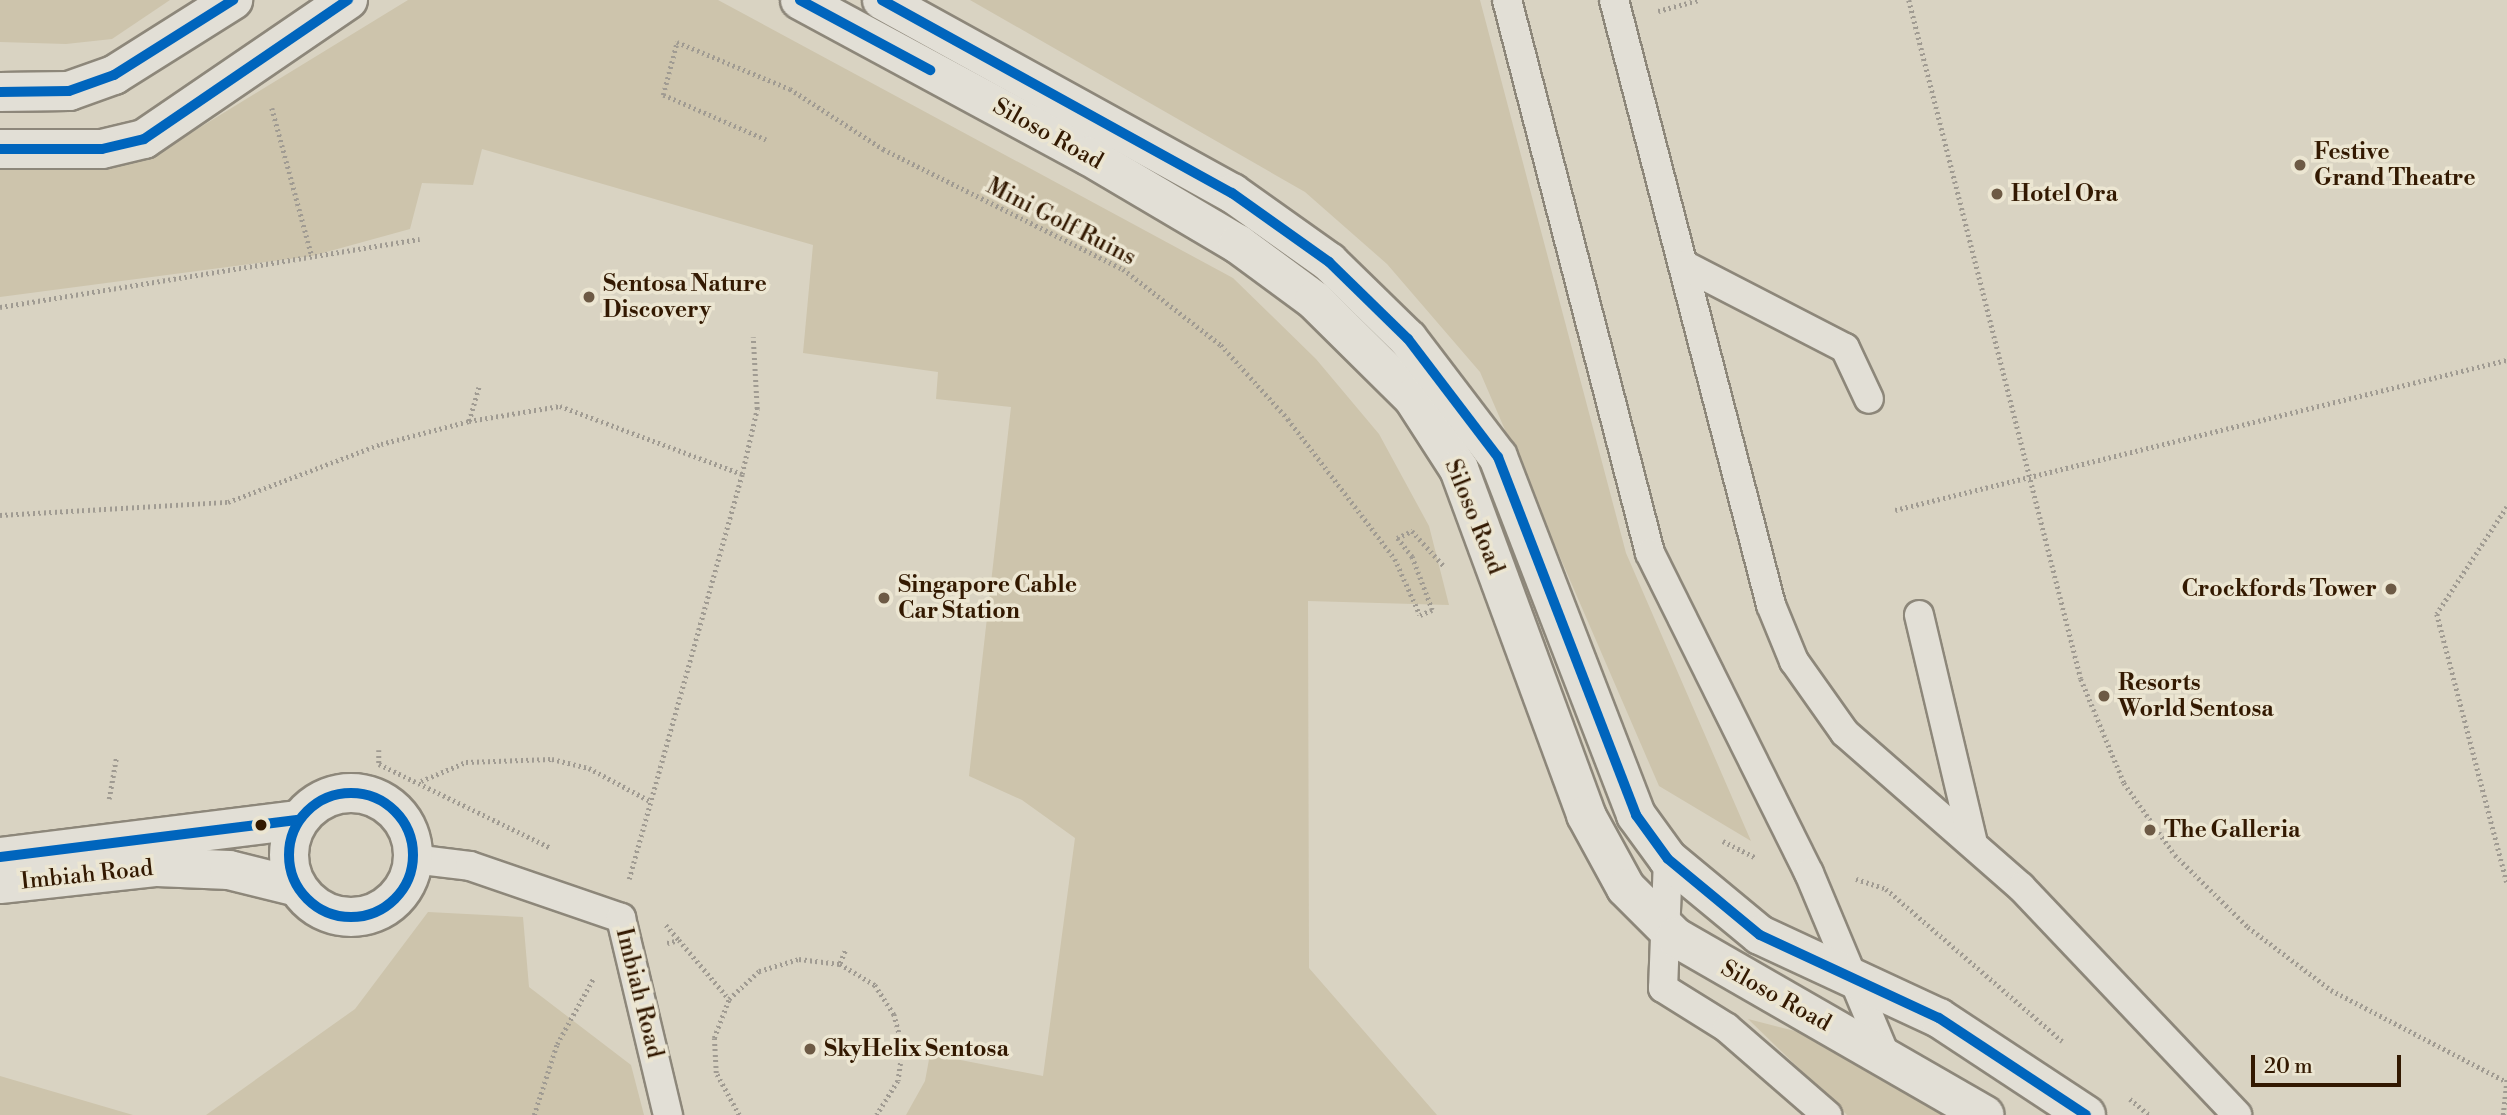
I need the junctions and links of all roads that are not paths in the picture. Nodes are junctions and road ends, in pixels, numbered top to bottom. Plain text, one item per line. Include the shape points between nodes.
1 (233, 0) edge
2 (348, 0) edge
3 (800, 0) edge
4 (882, 0) edge
5 (1507, 0) edge
6 (1614, 0) edge
7 (0, 92) edge
8 (0, 149) edge
9 (1684, 265) junction
10 (1869, 399) dead end
11 (1919, 615) dead end
12 (299, 820) junction
13 (1972, 840) junction
14 (0, 856) edge
15 (413, 859) junction
16 (1668, 859) junction
17 (0, 884) edge
18 (297, 887) junction
19 (1662, 923) junction
20 (1853, 979) junction
21 (1886, 1057) junction
22 (668, 1115) edge
23 (1827, 1115) edge
24 (1984, 1115) edge
25 (2086, 1115) edge
26 (2236, 1115) edge

1 - 7 street via 114,75 69,91
2 - 8 street via 144,139 102,149
3 - 19 street, Siloso Road via 1238,244 1314,300 1413,398 1459,469 1586,815 1626,888
4 - 16 street, Siloso Road via 1232,193 1329,262 1408,340 1498,457 1636,815
5 - 20 lane via 1650,553 1809,873
6 - 9 lane
9 - 10 lane via 1845,348
9 - 13 lane via 1771,605 1794,661 1844,733 1890,778
11 - 13 lane
12 - 14 street, Imbiah Road
12 - 15 street via 337,794 375,798 405,823
12 - 18 street via 289,853
13 - 26 lane
15 - 18 street via 394,899 376,912 332,914
15 - 22 lane, Imbiah Road via 470,866 621,918
16 - 19 lane
16 - 20 street, Siloso Road via 1760,935
17 - 18 street, Imbiah Road via 75,871 157,867 229,870
19 - 21 street, Siloso Road via 1726,968
19 - 23 lane via 1663,988 1727,1028
20 - 21 lane
20 - 25 street, Siloso Road via 1939,1018
21 - 24 street, Siloso Road

